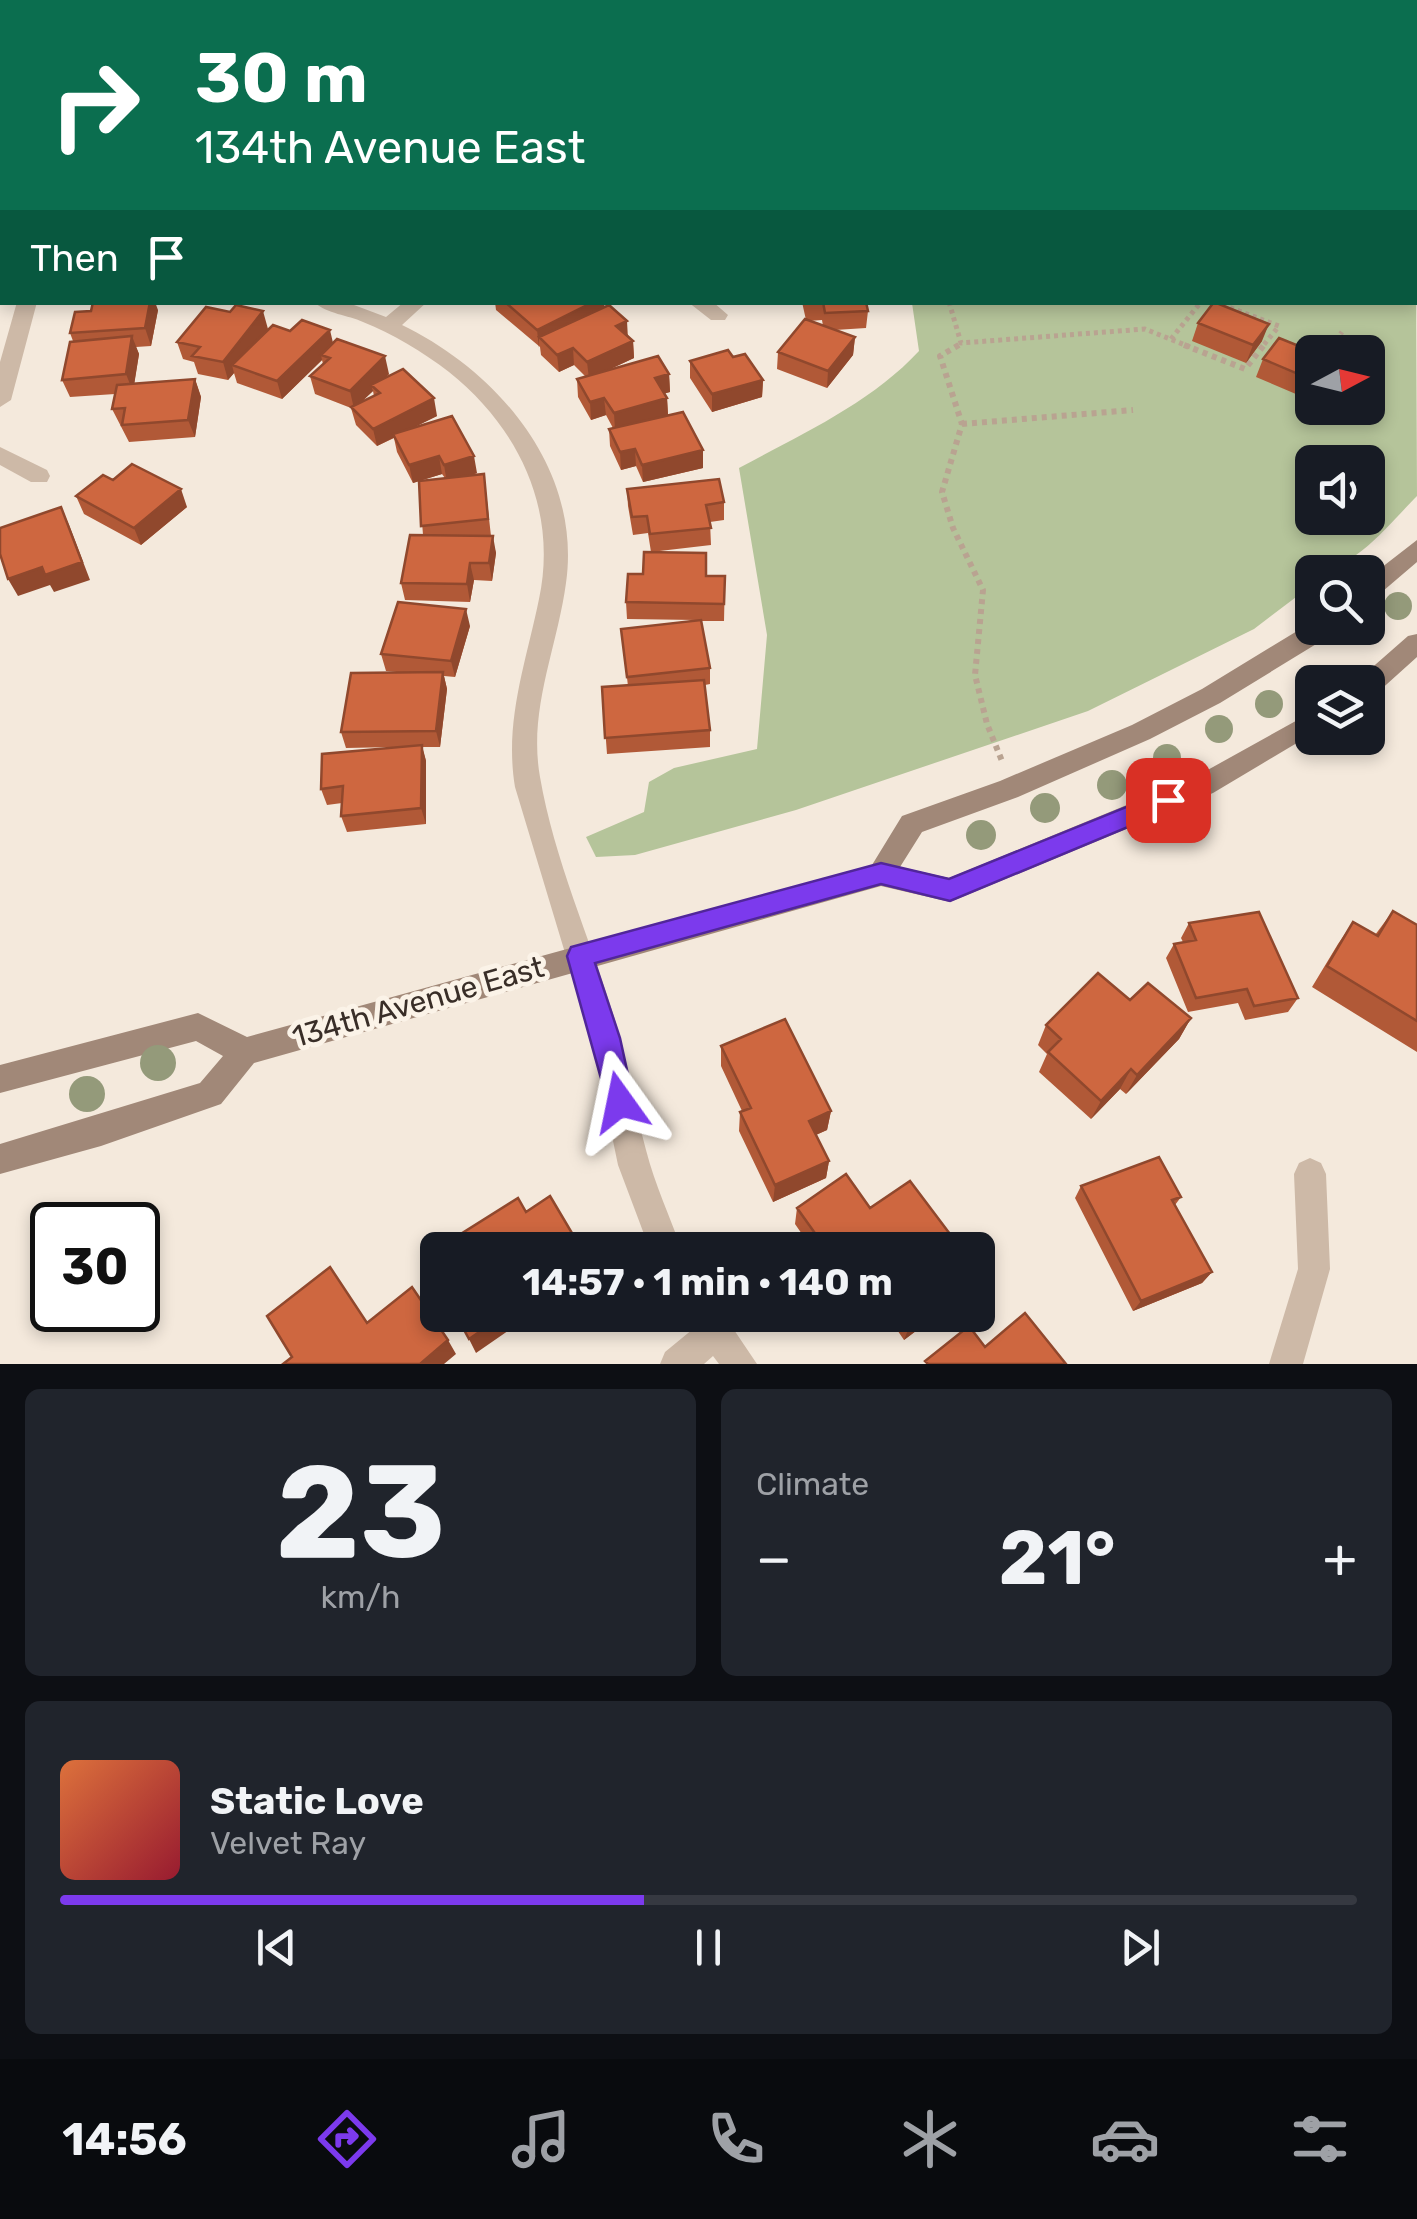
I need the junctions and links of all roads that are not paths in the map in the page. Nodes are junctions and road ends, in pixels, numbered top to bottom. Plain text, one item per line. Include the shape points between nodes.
1 (26, 305) edge
2 (333, 305) edge
3 (413, 305) edge
4 (702, 305) edge
5 (718, 316) dead end
6 (390, 324) junction
7 (0, 400) edge
8 (0, 455) edge
9 (40, 476) dead end
10 (1417, 549) edge
11 (1385, 576) edge
12 (1417, 643) edge
13 (1295, 645) edge
14 (1385, 671) edge
15 (1295, 732) edge
16 (881, 874) junction
17 (580, 956) junction
18 (245, 1052) junction
19 (0, 1079) edge
20 (0, 1159) edge
21 (1310, 1174) dead end
22 (659, 1232) edge
23 (702, 1332) edge
24 (714, 1332) edge
25 (678, 1364) edge
26 (740, 1364) edge
27 (1286, 1364) edge

1 - 7 street
2 - 6 street
3 - 6 street
4 - 5 street
6 - 17 street via 478,386 513,423 537,459 550,497 555,578 526,699 524,757 534,813
8 - 9 street
10 - 11 street
12 - 14 street
13 - 16 street via 1141,732 912,824
15 - 16 street, 134th Avenue East via 1204,785 950,890
16 - 17 street, 134th Avenue East
17 - 18 street, 134th Avenue East
17 - 22 street via 634,1165
18 - 19 street via 198,1027
18 - 20 street via 210,1094
21 - 27 street via 1314,1268
23 - 25 street
24 - 26 street

